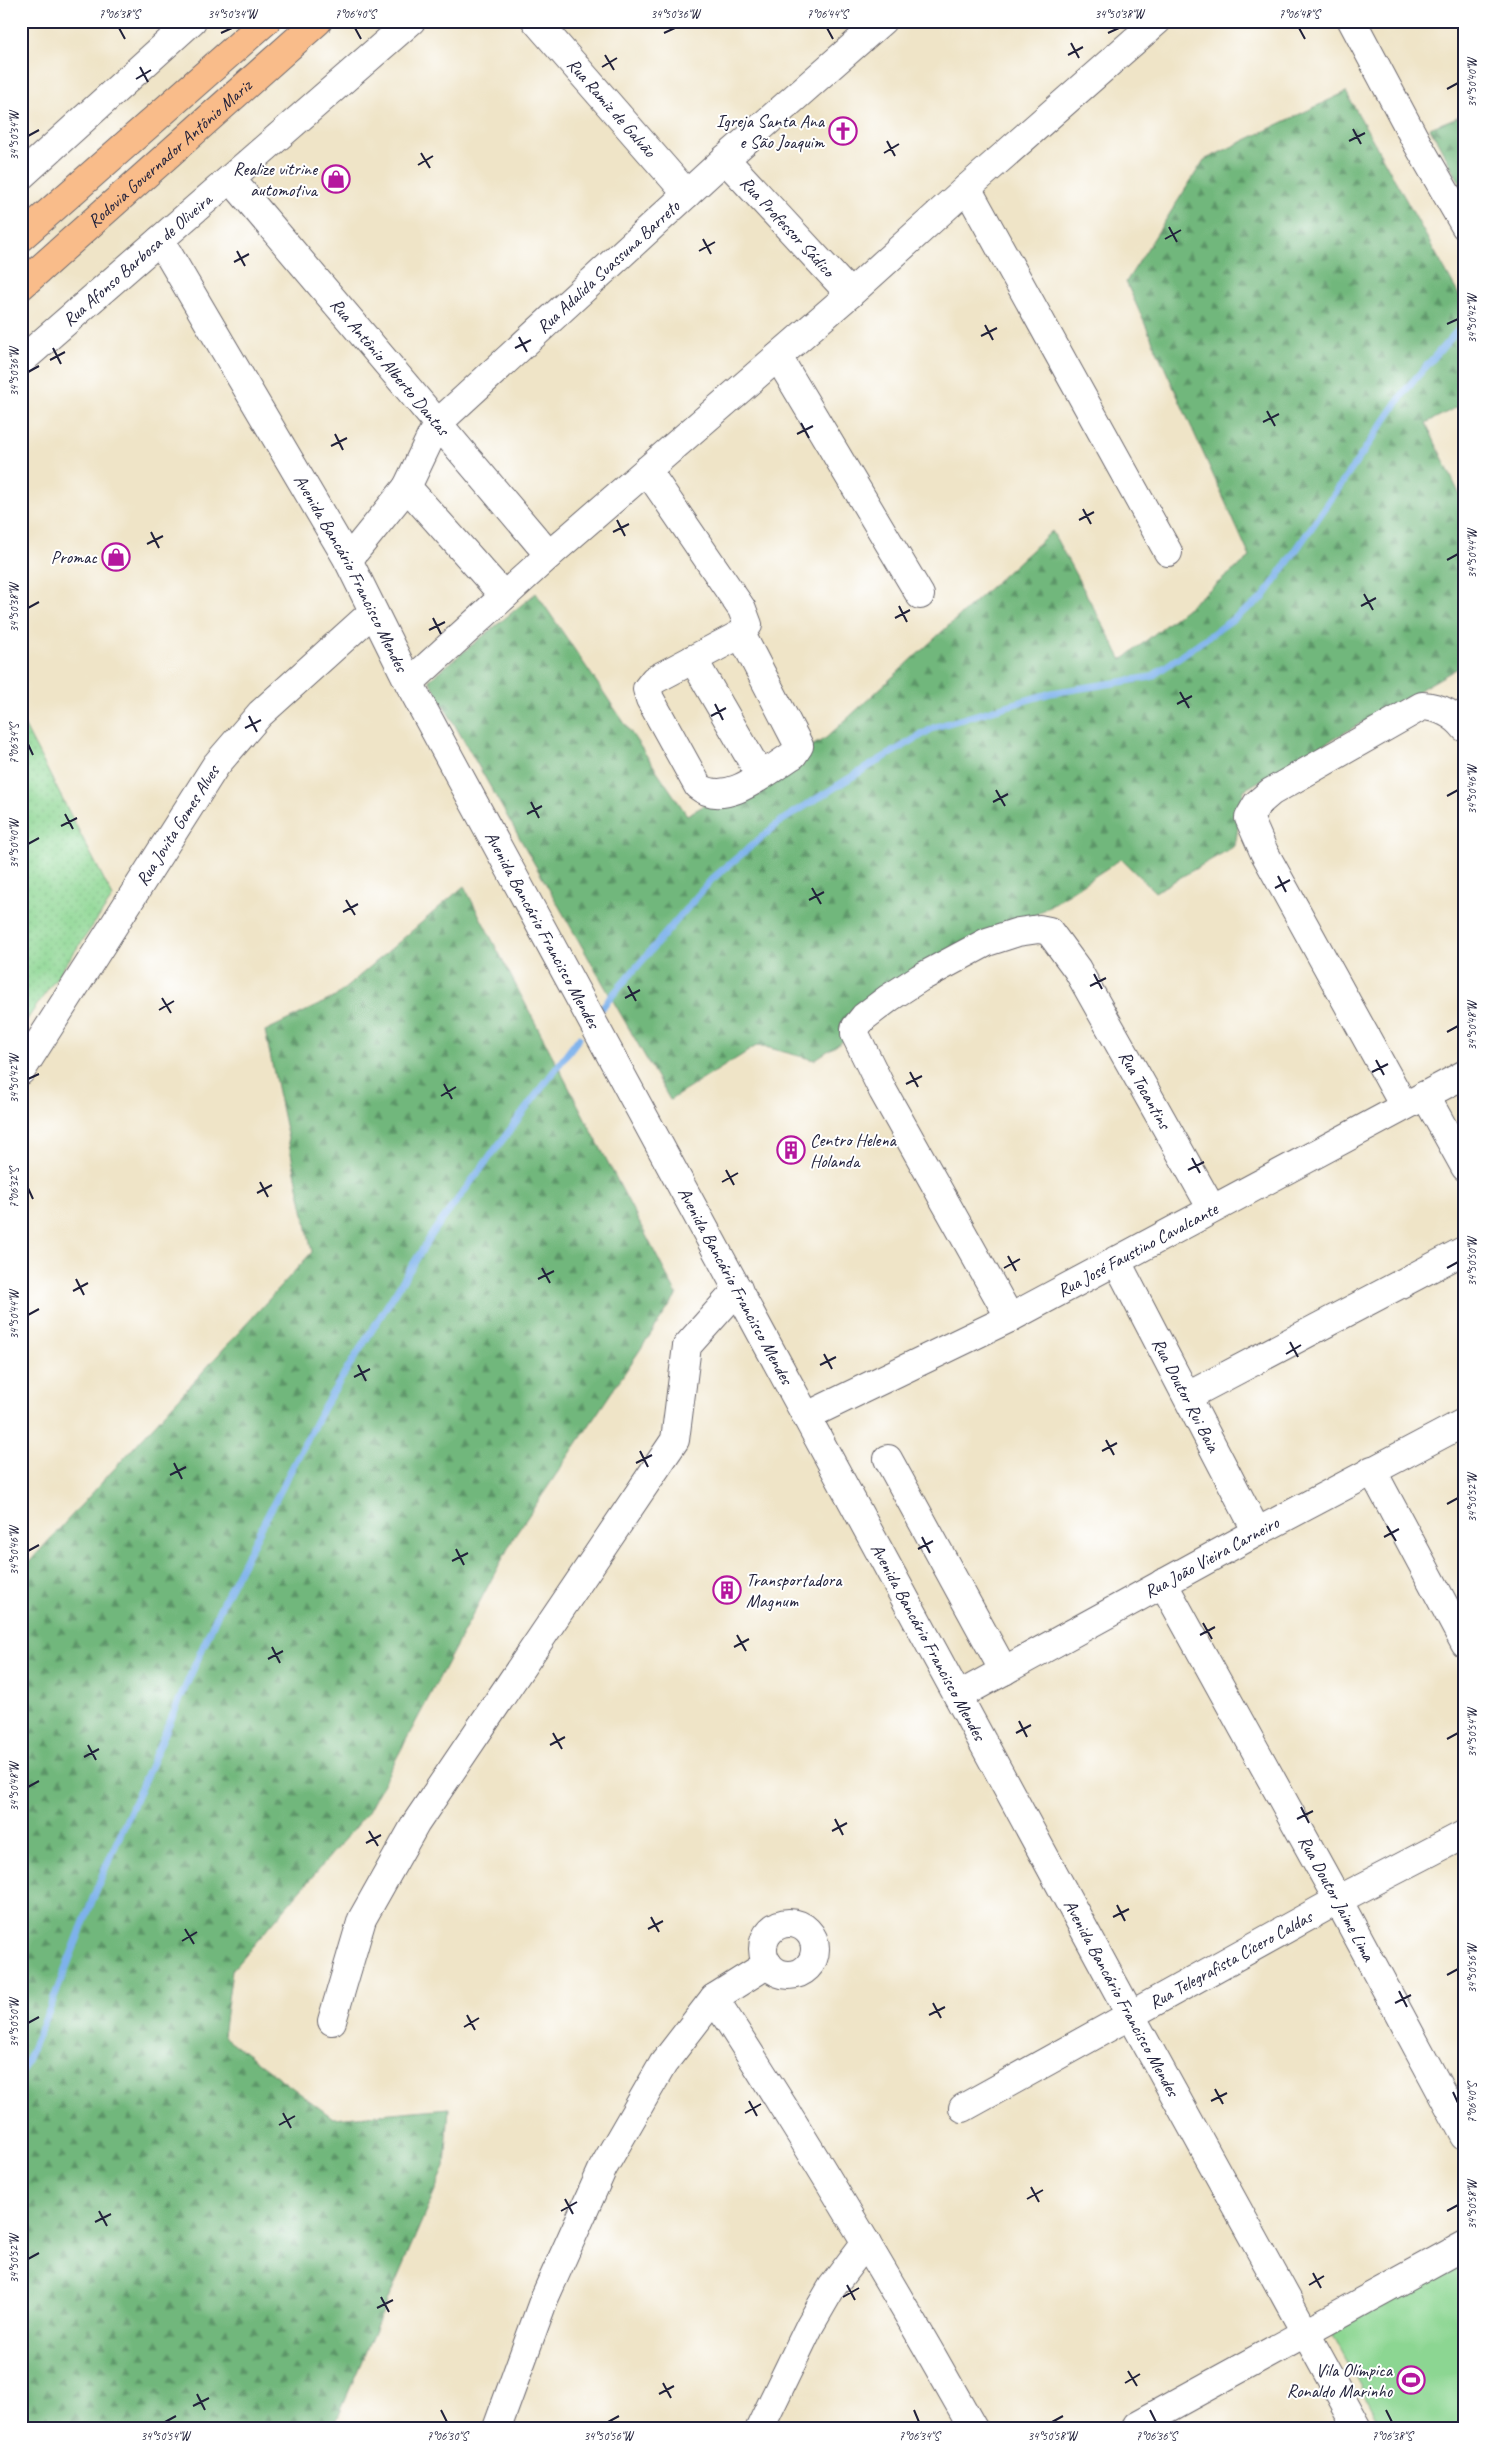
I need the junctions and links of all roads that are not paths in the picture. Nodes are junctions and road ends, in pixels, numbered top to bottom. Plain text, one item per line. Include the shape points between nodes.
1 (192, 21) edge
2 (266, 21) edge
3 (318, 21) edge
4 (411, 21) edge
5 (536, 21) edge
6 (882, 21) edge
7 (1157, 21) edge
8 (1352, 21) edge
9 (725, 159) junction
10 (21, 176) edge
11 (232, 178) junction
12 (966, 188) junction
13 (687, 194) junction
14 (1465, 226) edge
15 (21, 237) edge
16 (160, 240) junction
17 (21, 286) edge
18 (850, 294) junction
19 (778, 357) junction
20 (21, 361) edge
21 (437, 424) junction
22 (647, 470) junction
23 (407, 487) junction
24 (1168, 552) dead end
25 (549, 555) junction
26 (348, 560) junction
27 (920, 595) dead end
28 (504, 596) junction
29 (372, 612) junction
30 (740, 634) junction
31 (693, 659) junction
32 (409, 683) junction
33 (1465, 728) edge
34 (760, 776) junction
35 (21, 1071) edge
36 (1465, 1074) edge
37 (1415, 1100) junction
38 (1465, 1167) edge
39 (1212, 1209) junction
40 (1465, 1250) edge
41 (1116, 1260) junction
42 (738, 1288) junction
43 (1010, 1318) junction
44 (1188, 1396) junction
45 (807, 1416) junction
46 (1465, 1422) edge
47 (888, 1459) dead end
48 (1372, 1470) junction
49 (1257, 1532) junction
50 (1163, 1583) junction
51 (1465, 1644) edge
52 (1004, 1671) junction
53 (958, 1696) junction
54 (1465, 1834) edge
55 (1338, 1900) junction
56 (768, 1964) dead end
57 (714, 1998) junction
58 (1130, 2014) junction
59 (332, 2020) dead end
60 (963, 2108) dead end
61 (1465, 2136) edge
62 (866, 2242) junction
63 (1465, 2245) edge
64 (1307, 2332) junction
65 (1137, 2425) dead end
66 (497, 2428) edge
67 (760, 2428) edge
68 (972, 2428) edge
69 (1358, 2428) edge

1 - 10 street
2 - 15 highway, Rodovia Governador Antônio Mariz
3 - 17 highway, Rodovia Governador Antônio Mariz
4 - 11 street, Rua Afonso Barbosa de Oliveira
5 - 13 street, Rua Ramiz de Galvão
6 - 9 street, Rua Adalida Suassuna Barreto
7 - 12 street
8 - 14 street
9 - 13 street, Rua Adalida Suassuna Barreto
9 - 18 street, Rua Professor Sádico
11 - 16 street, Rua Afonso Barbosa de Oliveira
11 - 21 street, Rua Antônio Alberto Dantas
12 - 18 street
12 - 24 street
13 - 21 street, Rua Adalida Suassuna Barreto
16 - 20 street, Rua Afonso Barbosa de Oliveira
16 - 26 street, Avenida Bancário Francisco Mendes
18 - 19 street
19 - 22 street
19 - 27 street
21 - 23 street, Rua Adalida Suassuna Barreto
21 - 25 street, Rua Antônio Alberto Dantas
22 - 25 street
22 - 30 street via 742,609 748,624
23 - 26 street, Rua Adalida Suassuna Barreto
23 - 28 street
25 - 28 street
26 - 29 street, Avenida Bancário Francisco Mendes
28 - 32 street
29 - 32 street, Avenida Bancário Francisco Mendes
29 - 35 street, Rua Jovita Gomes Alves via 260,714 216,764
30 - 31 street
30 - 34 street via 799,746 793,755
31 - 34 street
31 - 34 street via 654,680 647,689 698,786 706,793 718,794 737,790
32 - 42 street, Avenida Bancário Francisco Mendes
33 - 37 street via 1458,718 1442,709 1422,706 1271,792 1256,804 1249,818 1264,852
36 - 37 street, Rua José Faustino Cavalcante
37 - 38 street
37 - 39 street, Rua José Faustino Cavalcante
39 - 41 street, Rua José Faustino Cavalcante
39 - 43 street, Rua Tocantins via 1077,969 1049,931 1040,928 987,942 920,978 864,1017 855,1028 858,1041
40 - 44 street
41 - 43 street, Rua José Faustino Cavalcante
41 - 44 street, Rua Doutor Rui Baia
42 - 45 street, Avenida Bancário Francisco Mendes
42 - 59 street via 687,1346 675,1440 416,1823 362,1919
43 - 45 street, Rua José Faustino Cavalcante
44 - 49 street, Rua Doutor Rui Baia
45 - 53 street, Avenida Bancário Francisco Mendes
46 - 48 street, Rua João Vieira Carneiro
47 - 52 street
48 - 49 street, Rua João Vieira Carneiro
48 - 51 street
49 - 50 street, Rua João Vieira Carneiro
50 - 52 street, Rua João Vieira Carneiro
50 - 55 street, Rua Doutor Jaime Lima
52 - 53 street, Rua João Vieira Carneiro
53 - 58 street, Avenida Bancário Francisco Mendes
54 - 55 street, Rua Telegrafista Cícero Caldas
55 - 58 street, Rua Telegrafista Cícero Caldas
55 - 61 street, Rua Doutor Jaime Lima
56 - 57 street
57 - 62 street via 784,2105
57 - 66 street via 663,2064 603,2168 544,2299
58 - 60 street, Rua Telegrafista Cícero Caldas
58 - 64 street, Avenida Bancário Francisco Mendes
62 - 67 street via 832,2287
62 - 68 street
63 - 64 street
64 - 65 street
64 - 69 street, Avenida Bancário Francisco Mendes

